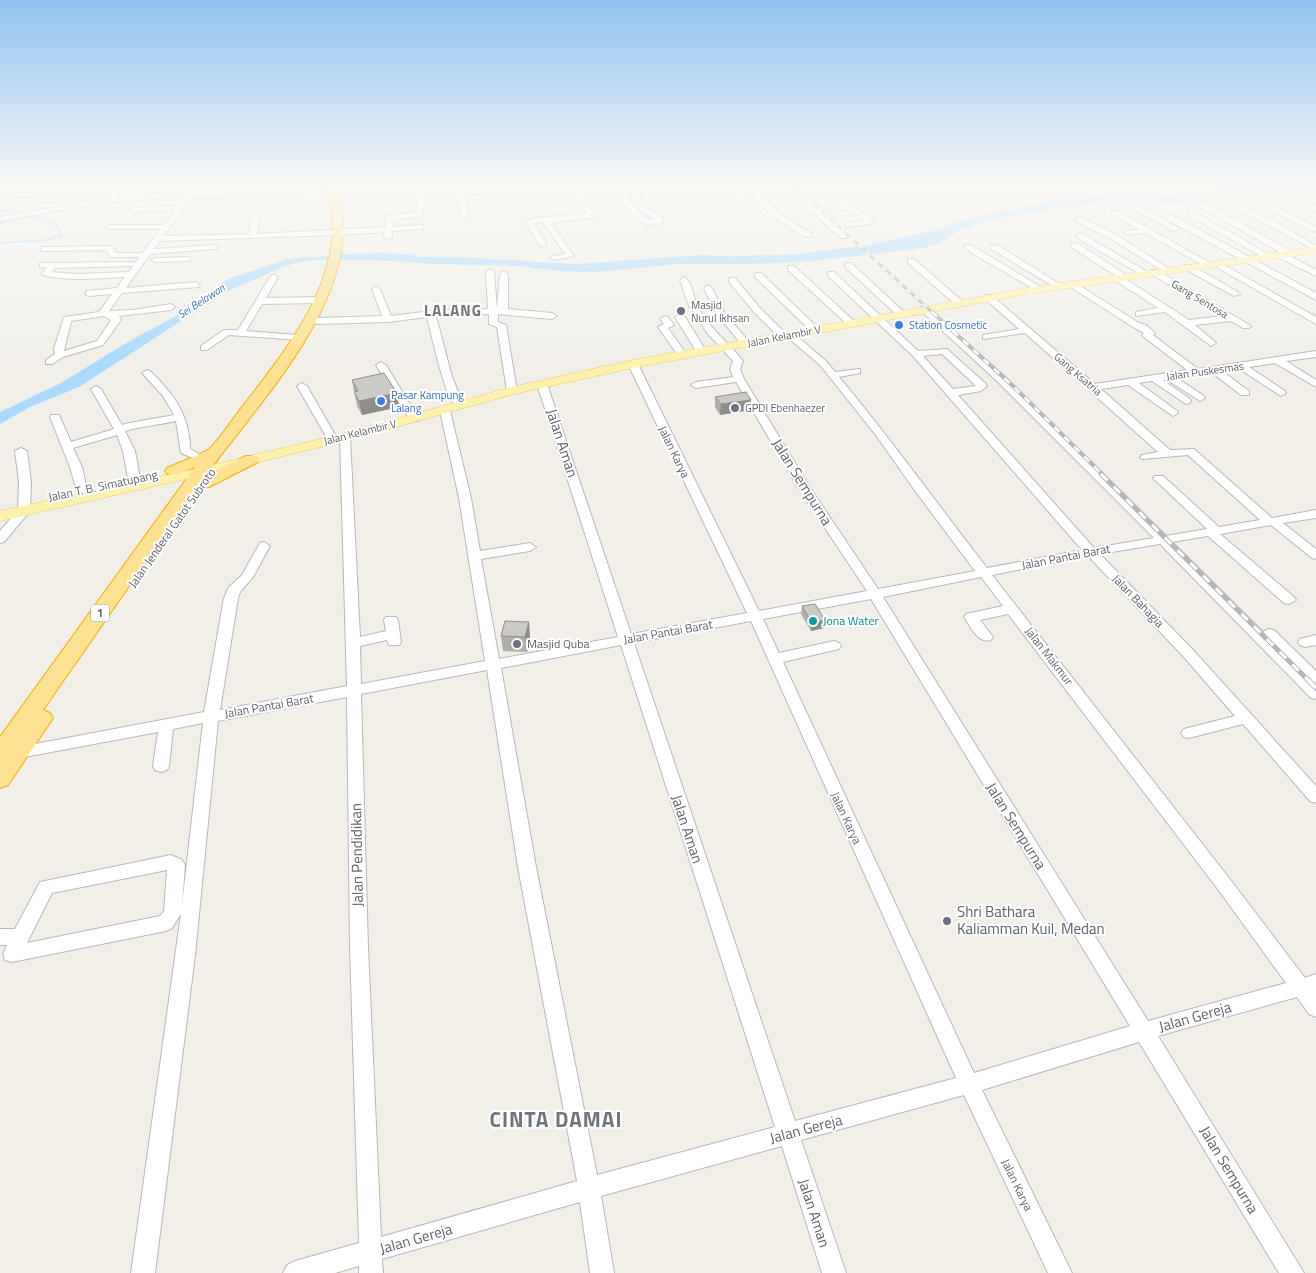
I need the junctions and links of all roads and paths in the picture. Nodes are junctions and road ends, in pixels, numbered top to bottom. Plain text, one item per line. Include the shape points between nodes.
1 (153, 244) edge
2 (343, 244) edge
3 (562, 244) edge
4 (1098, 244) edge
5 (1123, 244) edge
6 (1173, 244) edge
7 (1227, 244) edge
8 (1230, 244) edge
9 (1239, 244) edge
10 (1244, 244) edge
11 (1074, 245) dead end
12 (1234, 246) dead end
13 (215, 247) dead end
14 (968, 247) dead end
15 (994, 247) dead end
16 (44, 249) dead end
17 (1316, 249) edge
18 (1258, 257) junction
19 (142, 258) junction
20 (187, 258) dead end
21 (554, 258) dead end
22 (911, 261) dead end
23 (1210, 264) junction
24 (43, 265) dead end
25 (848, 265) dead end
26 (53, 266) junction
27 (1188, 267) junction
28 (791, 268) dead end
29 (339, 270) junction
30 (490, 272) dead end
31 (1155, 272) junction
32 (998, 273) dead end
33 (1316, 273) edge
34 (131, 274) junction
35 (504, 274) dead end
36 (858, 274) junction
37 (758, 275) dead end
38 (274, 277) dead end
39 (1119, 277) junction
40 (684, 280) dead end
41 (732, 280) dead end
42 (1072, 284) junction
43 (196, 285) dead end
44 (1060, 286) junction
45 (708, 288) dead end
46 (376, 289) dead end
47 (1289, 289) dead end
48 (1034, 290) junction
49 (1316, 290) edge
50 (118, 291) junction
51 (89, 293) dead end
52 (1237, 294) dead end
53 (1316, 297) edge
54 (988, 298) junction
55 (320, 300) junction
56 (259, 301) junction
57 (959, 303) junction
58 (171, 307) dead end
59 (924, 309) junction
60 (1167, 309) junction
61 (492, 311) junction
62 (503, 311) junction
63 (105, 314) junction
64 (431, 314) junction
65 (901, 314) junction
66 (1139, 314) dead end
67 (552, 316) dead end
68 (680, 317) dead end
69 (877, 318) junction
70 (1232, 318) junction
71 (383, 319) junction
72 (665, 319) dead end
73 (1316, 321) edge
74 (317, 322) junction
75 (851, 323) junction
76 (1185, 323) junction
77 (1246, 326) dead end
78 (814, 330) junction
79 (1028, 330) junction
80 (241, 332) junction
81 (383, 332) dead end
82 (786, 335) junction
83 (986, 337) dead end
84 (298, 338) junction
85 (745, 343) junction
86 (1211, 343) dead end
87 (723, 346) junction
88 (204, 348) dead end
89 (701, 351) junction
90 (916, 354) junction
91 (1316, 354) edge
92 (60, 355) junction
93 (682, 355) junction
94 (1303, 356) junction
95 (1277, 360) junction
96 (49, 362) dead end
97 (1316, 363) edge
98 (633, 364) junction
99 (381, 365) dead end
100 (1241, 366) junction
101 (1213, 369) junction
102 (857, 371) dead end
103 (1196, 372) junction
104 (147, 373) dead end
105 (833, 375) junction
106 (1168, 376) junction
107 (1154, 378) junction
108 (739, 379) junction
109 (1129, 381) junction
110 (542, 384) junction
111 (696, 384) dead end
112 (1316, 384) edge
113 (302, 386) dead end
114 (1093, 387) junction
115 (96, 389) dead end
116 (512, 391) junction
117 (949, 393) junction
118 (1245, 393) dead end
119 (1281, 393) dead end
120 (1200, 398) dead end
121 (1186, 401) dead end
122 (452, 409) junction
123 (1173, 413) dead end
124 (181, 416) junction
125 (55, 417) dead end
126 (414, 419) junction
127 (120, 430) junction
128 (339, 438) junction
129 (232, 444) junction
130 (67, 446) junction
131 (21, 452) dead end
132 (1166, 453) junction
133 (254, 457) junction
134 (1146, 457) dead end
135 (208, 465) junction
136 (173, 471) joint
137 (134, 478) junction
138 (1159, 478) dead end
139 (80, 490) junction
140 (24, 507) junction
141 (0, 508) edge
142 (1316, 514) edge
143 (0, 516) edge
144 (1272, 522) junction
145 (1214, 531) junction
146 (0, 539) edge
147 (1166, 539) junction
148 (264, 546) dead end
149 (530, 547) dead end
150 (1091, 552) junction
151 (1316, 555) edge
152 (474, 556) junction
153 (984, 572) junction
154 (875, 594) junction
155 (1289, 600) dead end
156 (1011, 609) junction
157 (755, 616) junction
158 (391, 620) dead end
159 (986, 637) dead end
160 (626, 640) junction
161 (353, 643) junction
162 (834, 646) dead end
163 (775, 659) junction
164 (493, 664) junction
165 (1316, 679) edge
166 (353, 691) junction
167 (1316, 694) edge
168 (211, 717) junction
169 (1246, 718) junction
170 (166, 725) junction
171 (1189, 732) dead end
172 (10, 753) edge
173 (161, 766) dead end
174 (0, 779) edge
175 (1316, 797) edge
176 (0, 937) edge
177 (21, 938) junction
178 (1308, 985) edge
179 (1316, 1008) edge
180 (1144, 1031) junction
181 (969, 1084) junction
182 (788, 1134) junction
183 (589, 1188) junction
184 (370, 1263) edge
185 (143, 1273) edge
186 (295, 1273) edge
187 (602, 1273) edge
188 (834, 1273) edge
189 (1060, 1273) edge
190 (1292, 1273) edge

1 - 19 street
2 - 29 highway, 1
3 - 21 street via 570,256
4 - 31 street
5 - 31 street
6 - 23 street
7 - 18 street
8 - 18 street
9 - 18 street
10 - 18 street
11 - 39 street
12 - 18 street
13 - 19 street
14 - 48 street
15 - 44 street
16 - 19 street via 109,248 112,255
17 - 18 main road, Jalan Kelambir V
18 - 23 main road, Jalan Kelambir V
18 - 33 street
18 - 47 street
18 - 49 street
18 - 53 street
19 - 20 street
19 - 26 street
19 - 34 street
22 - 57 street
23 - 27 main road, Jalan Kelambir V
23 - 73 street
24 - 26 street
25 - 36 street
26 - 34 street via 47,274
27 - 31 main road, Jalan Kelambir V
27 - 52 street
28 - 75 street
29 - 55 highway, Jalan Jenderal Gatot Subroto / 1
29 - 74 highway, Jalan Jenderal Gatot Subroto / 1
30 - 61 street
31 - 39 main road, Jalan Kelambir V
31 - 70 street, Gang Sentosa
32 - 48 street
34 - 50 street
35 - 62 street
36 - 65 street
36 - 69 street, Jalan Bahagia via 833,276
37 - 78 street
38 - 56 street
39 - 42 main road, Jalan Kelambir V
39 - 60 street
40 - 87 street, Jalan Sempurna via 693,306
41 - 82 street, Jalan Makmur via 759,313
42 - 44 main road, Jalan Kelambir V
42 - 103 street via 1144,328 1150,333 1147,335
43 - 50 street
44 - 48 main road, Jalan Kelambir V
45 - 85 street via 720,312
46 - 71 street
48 - 54 main road, Jalan Kelambir V
50 - 51 street
50 - 63 street
54 - 57 main road, Jalan Kelambir V
54 - 79 street, Gang Ksatria
55 - 56 street
55 - 84 highway, Jalan Jenderal Gatot Subroto / 1
56 - 80 street
57 - 59 main road, Jalan Kelambir V
58 - 63 street
59 - 65 main road, Jalan Kelambir V
59 - 147 street
60 - 66 street
60 - 76 street
61 - 62 street
61 - 64 street
61 - 116 street via 494,324 501,325
62 - 67 street
63 - 92 street via 67,319
63 - 92 street via 116,320 100,343
64 - 71 street
64 - 122 street
65 - 69 main road, Jalan Kelambir V
68 - 89 street
69 - 75 main road, Jalan Kelambir V
69 - 90 street, Jalan Bahagia
70 - 76 street
70 - 77 street, Gang Sentosa
71 - 74 street
71 - 81 street
72 - 93 street via 669,325 663,328
74 - 129 highway, Jalan Jenderal Gatot Subroto / 1
75 - 78 main road, Jalan Kelambir V
76 - 86 street
78 - 82 main road, Jalan Kelambir V
79 - 83 street
79 - 114 street, Gang Ksatria
80 - 84 street
80 - 88 street via 225,332
82 - 85 main road, Jalan Kelambir V
82 - 105 street, Jalan Makmur via 823,363
84 - 135 highway, Jalan Jenderal Gatot Subroto / 1
85 - 87 main road, Jalan Kelambir V
87 - 89 main road, Jalan Kelambir V
87 - 108 street, Jalan Sempurna via 738,361 735,369
89 - 93 main road, Jalan Kelambir V
90 - 117 street, Jalan Bahagia
90 - 117 street via 944,351 982,386
91 - 94 street, Jalan Puskesmas
92 - 96 street
93 - 98 main road, Jalan Kelambir V
94 - 95 street, Jalan Puskesmas
94 - 97 street
95 - 100 street, Jalan Puskesmas
95 - 112 street
98 - 110 main road, Jalan Kelambir V
98 - 157 street, Jalan Karya
99 - 126 street
100 - 101 street, Jalan Puskesmas
100 - 119 street
101 - 103 street, Jalan Puskesmas
101 - 118 street
102 - 105 street
103 - 106 street, Jalan Puskesmas
104 - 124 street via 162,387
105 - 153 street, Jalan Makmur
106 - 107 street, Jalan Puskesmas
106 - 120 street
107 - 109 street, Jalan Puskesmas
107 - 121 street
108 - 111 street
108 - 154 street, Jalan Sempurna via 803,486
109 - 114 street, Jalan Puskesmas
109 - 123 street
110 - 116 main road, Jalan Kelambir V
110 - 160 street, Jalan Aman
113 - 128 street
114 - 132 street, Gang Ksatria
115 - 127 street
116 - 122 main road, Jalan Kelambir V
117 - 150 street, Jalan Bahagia
122 - 126 main road, Jalan Kelambir V
122 - 152 street
124 - 127 street
124 - 135 street via 185,451
125 - 130 street
126 - 128 main road, Jalan Kelambir V
127 - 130 street
127 - 137 street
128 - 133 main road, Jalan Kelambir V
128 - 161 street, Jalan Pendidikan
129 - 133 highway
129 - 135 highway, Jalan Jenderal Gatot Subroto / 1
130 - 139 street via 76,467
131 - 140 street
132 - 134 street
132 - 144 street via 1190,451
133 - 135 highway
133 - 135 main road, Jalan Kelambir V
135 - 136 highway
135 - 140 main road, Jalan T. B. Simatupang
135 - 172 highway, Jalan Jenderal Gatot Subroto / 1
136 - 137 main road, Jalan T. B. Simatupang
137 - 139 main road, Jalan T. B. Simatupang
138 - 145 street
139 - 140 main road, Jalan T. B. Simatupang
140 - 141 main road, Jalan T. B. Simatupang
140 - 143 main road, Jalan T. B. Simatupang
140 - 146 street
142 - 144 street, Jalan Pantai Barat
144 - 145 street, Jalan Pantai Barat
144 - 151 street
145 - 147 street, Jalan Pantai Barat
145 - 155 street
147 - 150 street, Jalan Pantai Barat
147 - 165 street
147 - 167 street
148 - 168 street via 231,598
149 - 152 street
150 - 153 street, Jalan Pantai Barat
150 - 169 street, Jalan Bahagia
152 - 164 street
153 - 154 street, Jalan Pantai Barat
153 - 156 street, Jalan Makmur
154 - 157 street, Jalan Pantai Barat
154 - 180 street, Jalan Sempurna
156 - 159 street via 971,617
156 - 178 street, Jalan Makmur via 1223,883
157 - 160 street, Jalan Pantai Barat
157 - 163 street, Jalan Karya
158 - 161 street via 394,638
160 - 164 street, Jalan Pantai Barat
160 - 182 street, Jalan Aman
161 - 166 street, Jalan Pendidikan
162 - 163 street
163 - 181 street, Jalan Karya
164 - 166 street, Jalan Pantai Barat
164 - 183 street via 527,867
166 - 168 street, Jalan Pantai Barat
166 - 184 street, Jalan Pendidikan
168 - 170 street, Jalan Pantai Barat
168 - 185 street via 186,955
169 - 171 street
169 - 175 street, Jalan Bahagia
170 - 172 street, Jalan Pantai Barat
170 - 173 street
172 - 174 highway, Jalan Jenderal Gatot Subroto / 1
176 - 177 street
177 - 177 street via 12,954 166,923 173,914 176,865 171,862 49,886
178 - 179 street, Jalan Makmur
178 - 180 street, Jalan Gereja
180 - 181 street, Jalan Gereja
180 - 190 street, Jalan Sempurna
181 - 182 street, Jalan Gereja
181 - 189 street, Jalan Karya
182 - 183 street, Jalan Gereja
182 - 188 street, Jalan Aman
183 - 184 street, Jalan Gereja
183 - 187 street
184 - 186 street, Jalan Gereja

